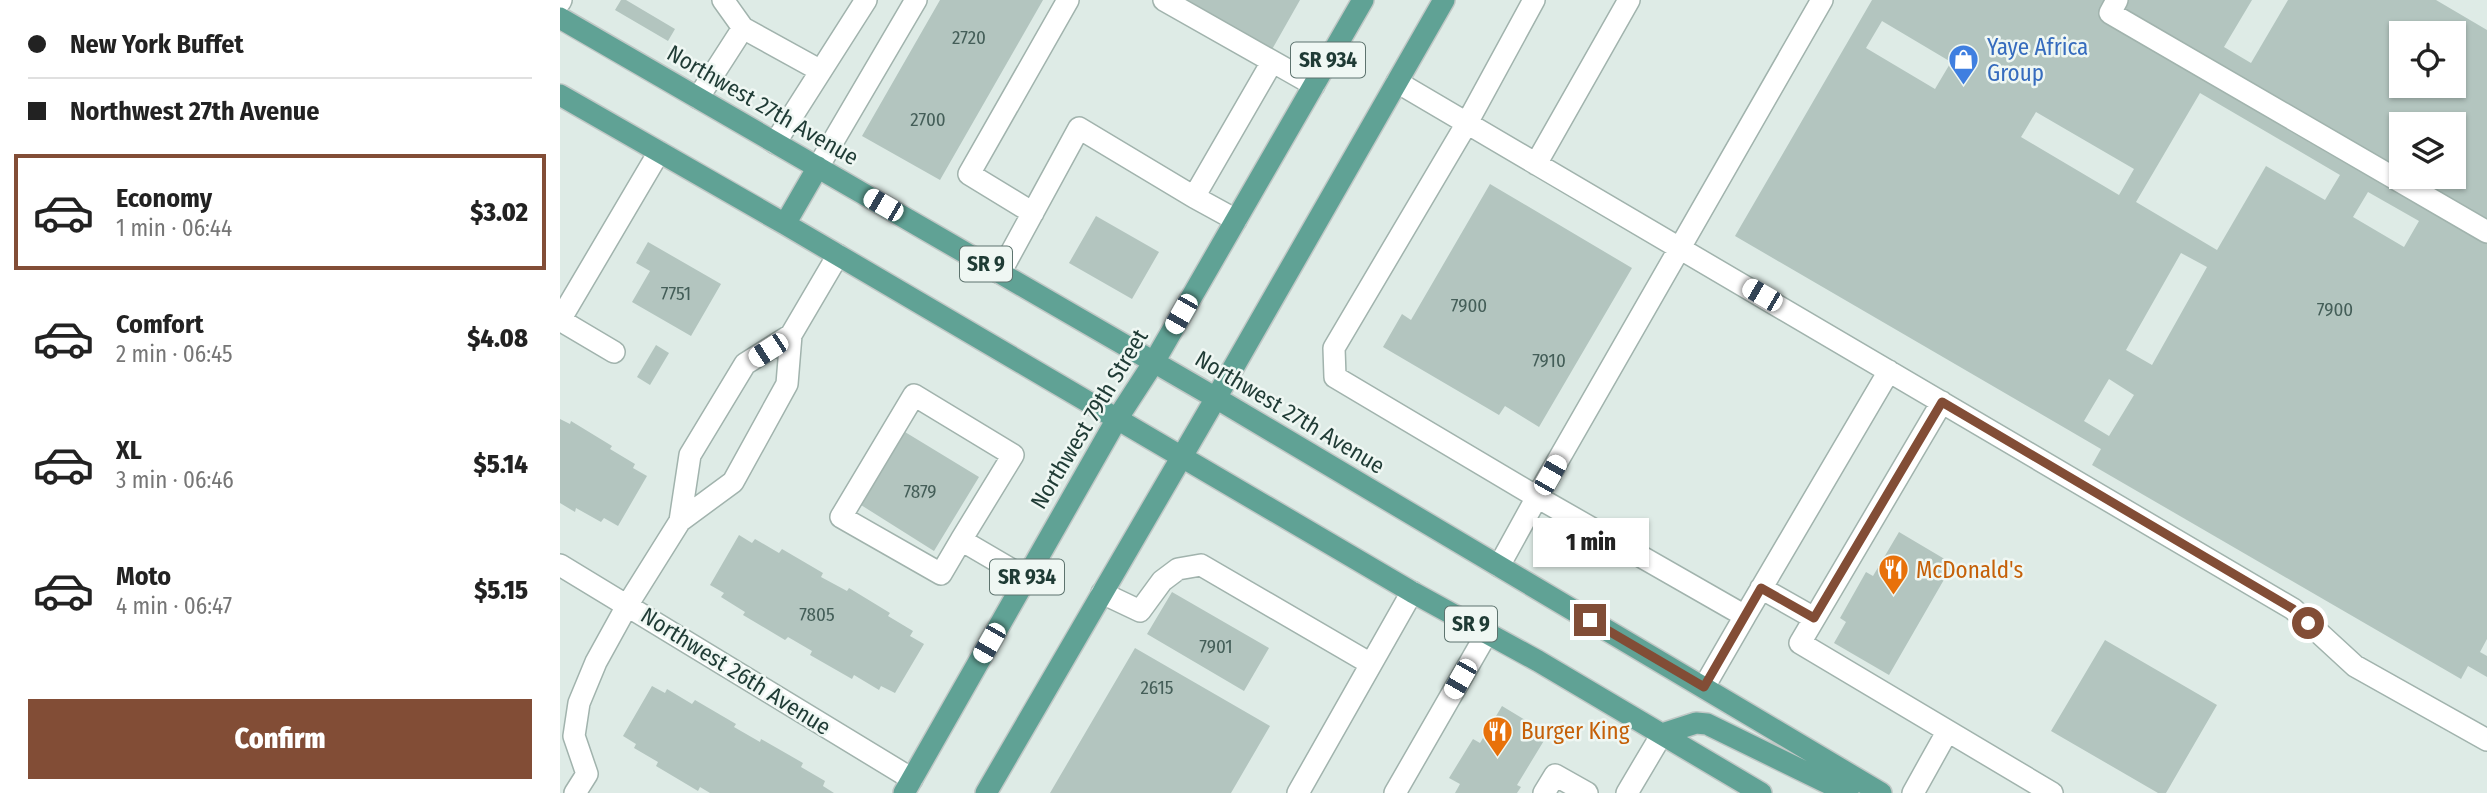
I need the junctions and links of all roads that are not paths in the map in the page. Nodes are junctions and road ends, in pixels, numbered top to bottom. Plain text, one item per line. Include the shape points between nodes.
1 (723, 0) edge
2 (866, 0) edge
3 (916, 0) edge
4 (1068, 0) edge
5 (1164, 0) edge
6 (1363, 0) edge
7 (1444, 0) edge
8 (1534, 0) edge
9 (1629, 0) edge
10 (1822, 0) edge
11 (2117, 0) edge
12 (560, 18) edge
13 (743, 27) junction
14 (1272, 62) junction
15 (821, 71) junction
16 (1397, 82) junction
17 (1314, 85) junction
18 (560, 95) edge
19 (698, 98) junction
20 (1467, 123) junction
21 (775, 143) junction
22 (659, 152) junction
23 (1536, 163) junction
24 (818, 167) junction
25 (1194, 197) junction
26 (1033, 213) junction
27 (1236, 220) junction
28 (785, 224) junction
29 (2487, 232) edge
30 (1678, 247) junction
31 (838, 255) junction
32 (1000, 273) junction
33 (791, 335) junction
34 (614, 352) dead end
35 (1154, 362) junction
36 (1889, 371) junction
37 (1216, 398) junction
38 (1942, 402) junction
39 (1117, 419) junction
40 (1180, 457) junction
41 (1537, 497) junction
42 (680, 521) junction
43 (961, 540) junction
44 (560, 565) edge
45 (1499, 565) junction
46 (1026, 578) junction
47 (1761, 588) junction
48 (1412, 592) junction
49 (1102, 593) junction
50 (628, 604) junction
51 (1745, 616) junction
52 (1814, 618) junction
53 (1487, 633) junction
54 (1371, 664) junction
55 (1704, 687) junction
56 (1947, 732) junction
57 (1661, 734) junction
58 (2487, 740) edge
59 (1550, 784) edge
60 (908, 786) edge
61 (575, 793) edge
62 (986, 793) edge
63 (1298, 793) edge
64 (1395, 793) edge
65 (1587, 793) edge
66 (1627, 793) edge
67 (1761, 793) edge
68 (1848, 793) edge
69 (1881, 793) edge
70 (1913, 793) edge
71 (2052, 793) edge

1 - 13 street
2 - 15 street
3 - 24 street
4 - 26 street via 969,174
5 - 14 street
6 - 17 main road, Northwest 79th Street / SR 934
7 - 16 main road, SR 934
8 - 20 street
9 - 23 street
10 - 30 street
11 - 29 street via 2110,13
12 - 19 main road, Northwest 27th Avenue / SR 9
13 - 15 street
13 - 19 street
14 - 17 street
14 - 25 street
15 - 21 street
16 - 20 street
16 - 37 main road, SR 934
17 - 27 main road, Northwest 79th Street / SR 934
18 - 22 main road, SR 9
19 - 21 main road, Northwest 27th Avenue / SR 9
20 - 23 street
20 - 41 street via 1334,348 1335,377
21 - 24 main road, Northwest 27th Avenue / SR 9
22 - 28 main road, SR 9
22 - 34 street via 560,320
23 - 30 street
24 - 28 main road
24 - 32 main road, Northwest 27th Avenue / SR 9
25 - 26 street via 1079,128
25 - 27 street
26 - 32 street
27 - 35 main road, Northwest 79th Street / SR 934
28 - 31 main road, SR 9
30 - 36 street
30 - 41 street
31 - 33 street
31 - 39 main road, SR 9
32 - 35 main road, Northwest 27th Avenue / SR 9
33 - 42 street via 746,365 690,455
33 - 42 street via 788,384 733,482
35 - 37 main road, Northwest 27th Avenue / SR 9
35 - 39 main road, Northwest 79th Street / SR 934
36 - 38 street
36 - 47 street
37 - 40 main road, SR 934
37 - 45 main road, Northwest 27th Avenue / SR 9
38 - 52 street
38 - 58 street via 2293,609 2355,666
39 - 40 main road, SR 9
39 - 46 main road, Northwest 79th Street / SR 934
40 - 48 main road, SR 9
40 - 49 main road, SR 934
41 - 45 street
41 - 51 street
42 - 50 street
43 - 43 street via 941,574 841,517 914,395 1013,455
43 - 46 street
44 - 50 street, Northwest 26th Avenue
45 - 55 main road, Northwest 27th Avenue / SR 9
46 - 60 main road, Northwest 79th Street / SR 934
47 - 51 street
47 - 52 street
48 - 53 main road, SR 9
48 - 54 street
49 - 54 street via 1140,611 1162,581 1178,569 1200,565
49 - 62 main road, SR 934
50 - 60 street, Northwest 26th Avenue via 860,747
50 - 61 street via 579,703 574,736 587,774
51 - 55 street
52 - 56 street via 1800,643
53 - 57 main road, SR 9
53 - 64 street
54 - 63 street
55 - 69 main road, Northwest 27th Avenue / SR 9
56 - 70 street
56 - 71 street
57 - 66 street
57 - 67 main road, SR 9
57 - 68 main road via 1707,724
59 - 65 street

